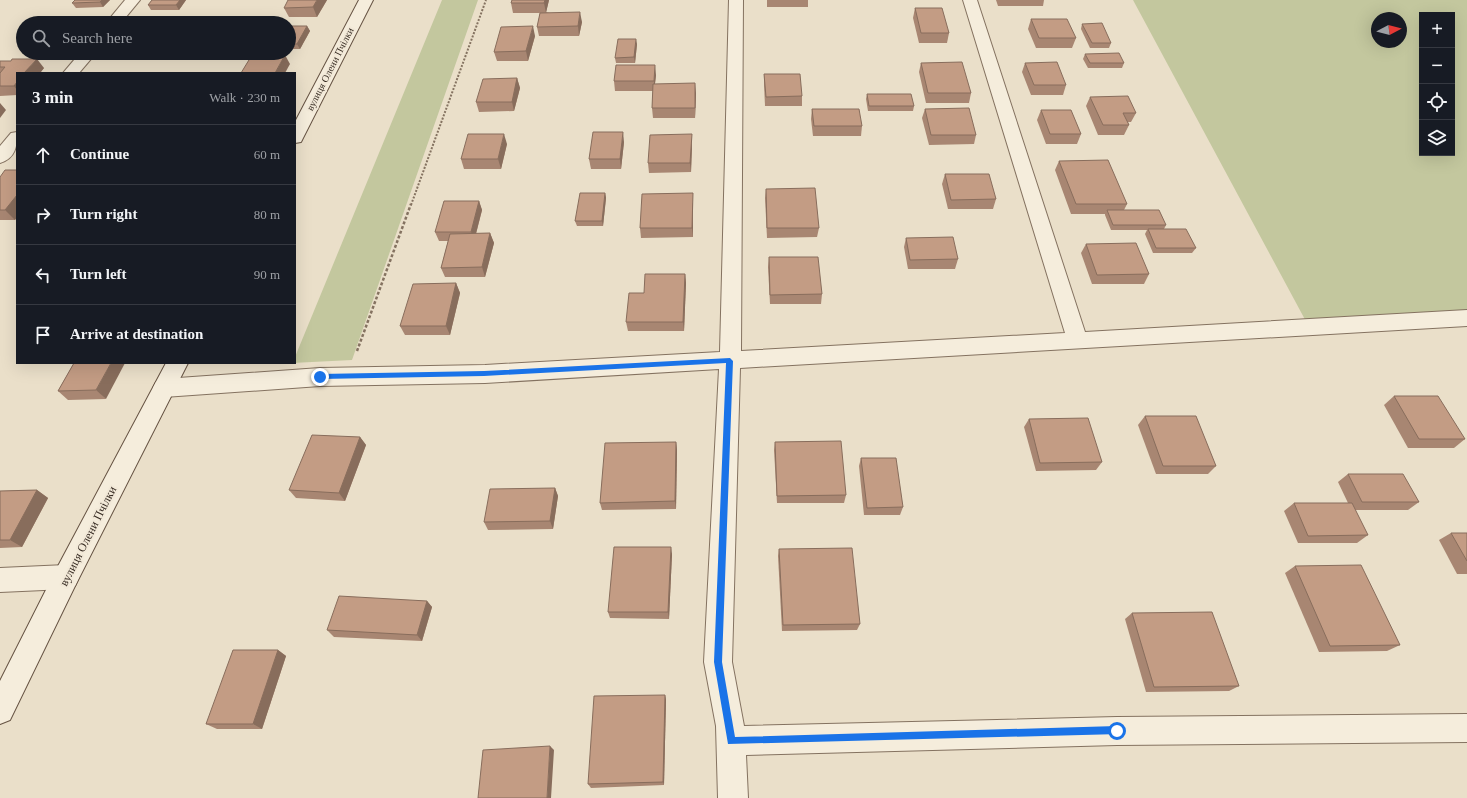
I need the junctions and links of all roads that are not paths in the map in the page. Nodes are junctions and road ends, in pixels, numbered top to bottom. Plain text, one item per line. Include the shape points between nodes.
1 (133, 0) edge
2 (366, 0) edge
3 (736, 0) edge
4 (970, 0) edge
5 (119, 16) edge
6 (82, 60) edge
7 (72, 72) edge
8 (296, 136) edge
9 (16, 138) edge
10 (5, 155) edge
11 (1467, 318) edge
12 (1078, 341) junction
13 (730, 361) junction
14 (176, 364) edge
15 (164, 388) junction
16 (66, 576) junction
17 (0, 580) edge
18 (0, 710) edge
19 (1467, 728) edge
20 (731, 741) junction
21 (733, 798) edge

1 - 5 street
2 - 8 street, вулиця Олени Пчілки
3 - 13 street
4 - 12 street
6 - 7 street
9 - 10 street
11 - 12 street
12 - 13 street
13 - 15 street via 484,374 348,376
13 - 20 street via 718,662
14 - 15 street, вулиця Олени Пчілки
15 - 16 street, вулиця Олени Пчілки
16 - 17 street
16 - 18 street, вулиця Олени Пчілки
19 - 20 street via 1117,731
20 - 21 street

